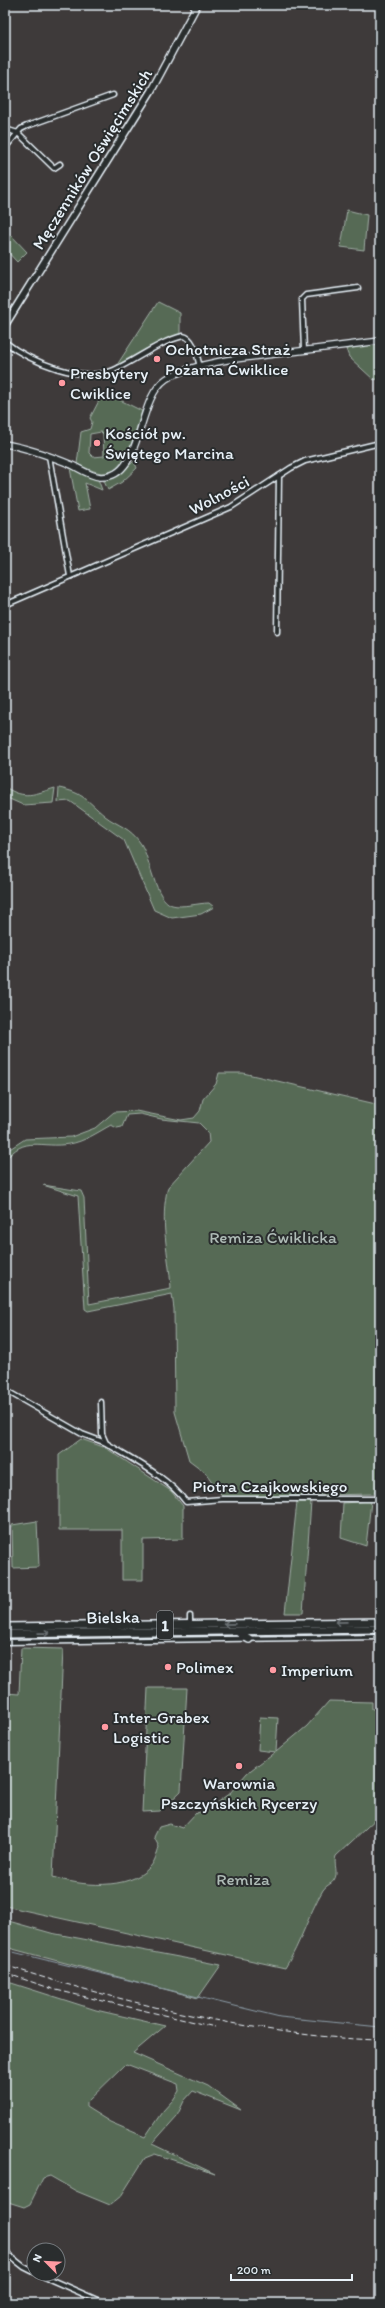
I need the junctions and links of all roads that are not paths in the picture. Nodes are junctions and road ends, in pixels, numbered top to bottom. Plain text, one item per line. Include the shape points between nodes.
1 (197, 5) edge
2 (113, 95) dead end
3 (5, 129) edge
4 (18, 133) junction
5 (5, 148) edge
6 (60, 164) dead end
7 (358, 288) dead end
8 (5, 325) edge
9 (380, 341) edge
10 (5, 342) edge
11 (304, 350) junction
12 (200, 367) junction
13 (380, 443) edge
14 (5, 444) edge
15 (49, 456) junction
16 (278, 476) junction
17 (70, 576) junction
18 (5, 606) edge
19 (277, 632) dead end
20 (5, 1390) edge
21 (101, 1402) dead end
22 (106, 1443) junction
23 (380, 1499) edge
24 (190, 1616) dead end
25 (380, 1622) edge
26 (190, 1624) junction
27 (5, 1626) edge
28 (268, 1627) junction
29 (380, 1629) edge
30 (236, 1631) junction
31 (5, 1634) edge
32 (380, 1637) edge
33 (249, 1639) junction
34 (5, 1642) edge
35 (5, 2252) edge
36 (26, 2268) edge
37 (56, 2282) edge
38 (104, 2303) edge

1 - 8 main road, Męczenników Oświęcimskich via 151,91
2 - 4 street via 49,117 21,129
3 - 4 street
4 - 5 street
4 - 6 street via 54,168
7 - 11 street via 306,295 302,299
9 - 11 street
10 - 12 street via 28,357 80,373 94,374 113,370 152,348 183,336 192,343
11 - 12 street via 227,360
12 - 15 street via 167,379 159,386 151,397 131,454 125,466 118,472 100,477
13 - 16 street, Wolności via 305,462
14 - 15 street
15 - 17 street
16 - 17 street, Wolności via 231,507
16 - 19 street
17 - 18 street, Wolności
20 - 22 street, Piotra Czajkowskiego via 75,1430
21 - 22 street via 102,1434
22 - 23 street, Piotra Czajkowskiego via 157,1475 186,1502 222,1499
24 - 26 street
25 -> 28 main road, 1
26 - 27 main road, Bielska / 1
28 -> 26 main road, Bielska / 1
28 - 29 main road, 1
28 - 30 main road, Bielska / 1
31 -> 30 main road, Bielska / 1
30 - 33 main road
32 - 33 street
33 - 34 street
35 - 36 street
37 - 38 street

